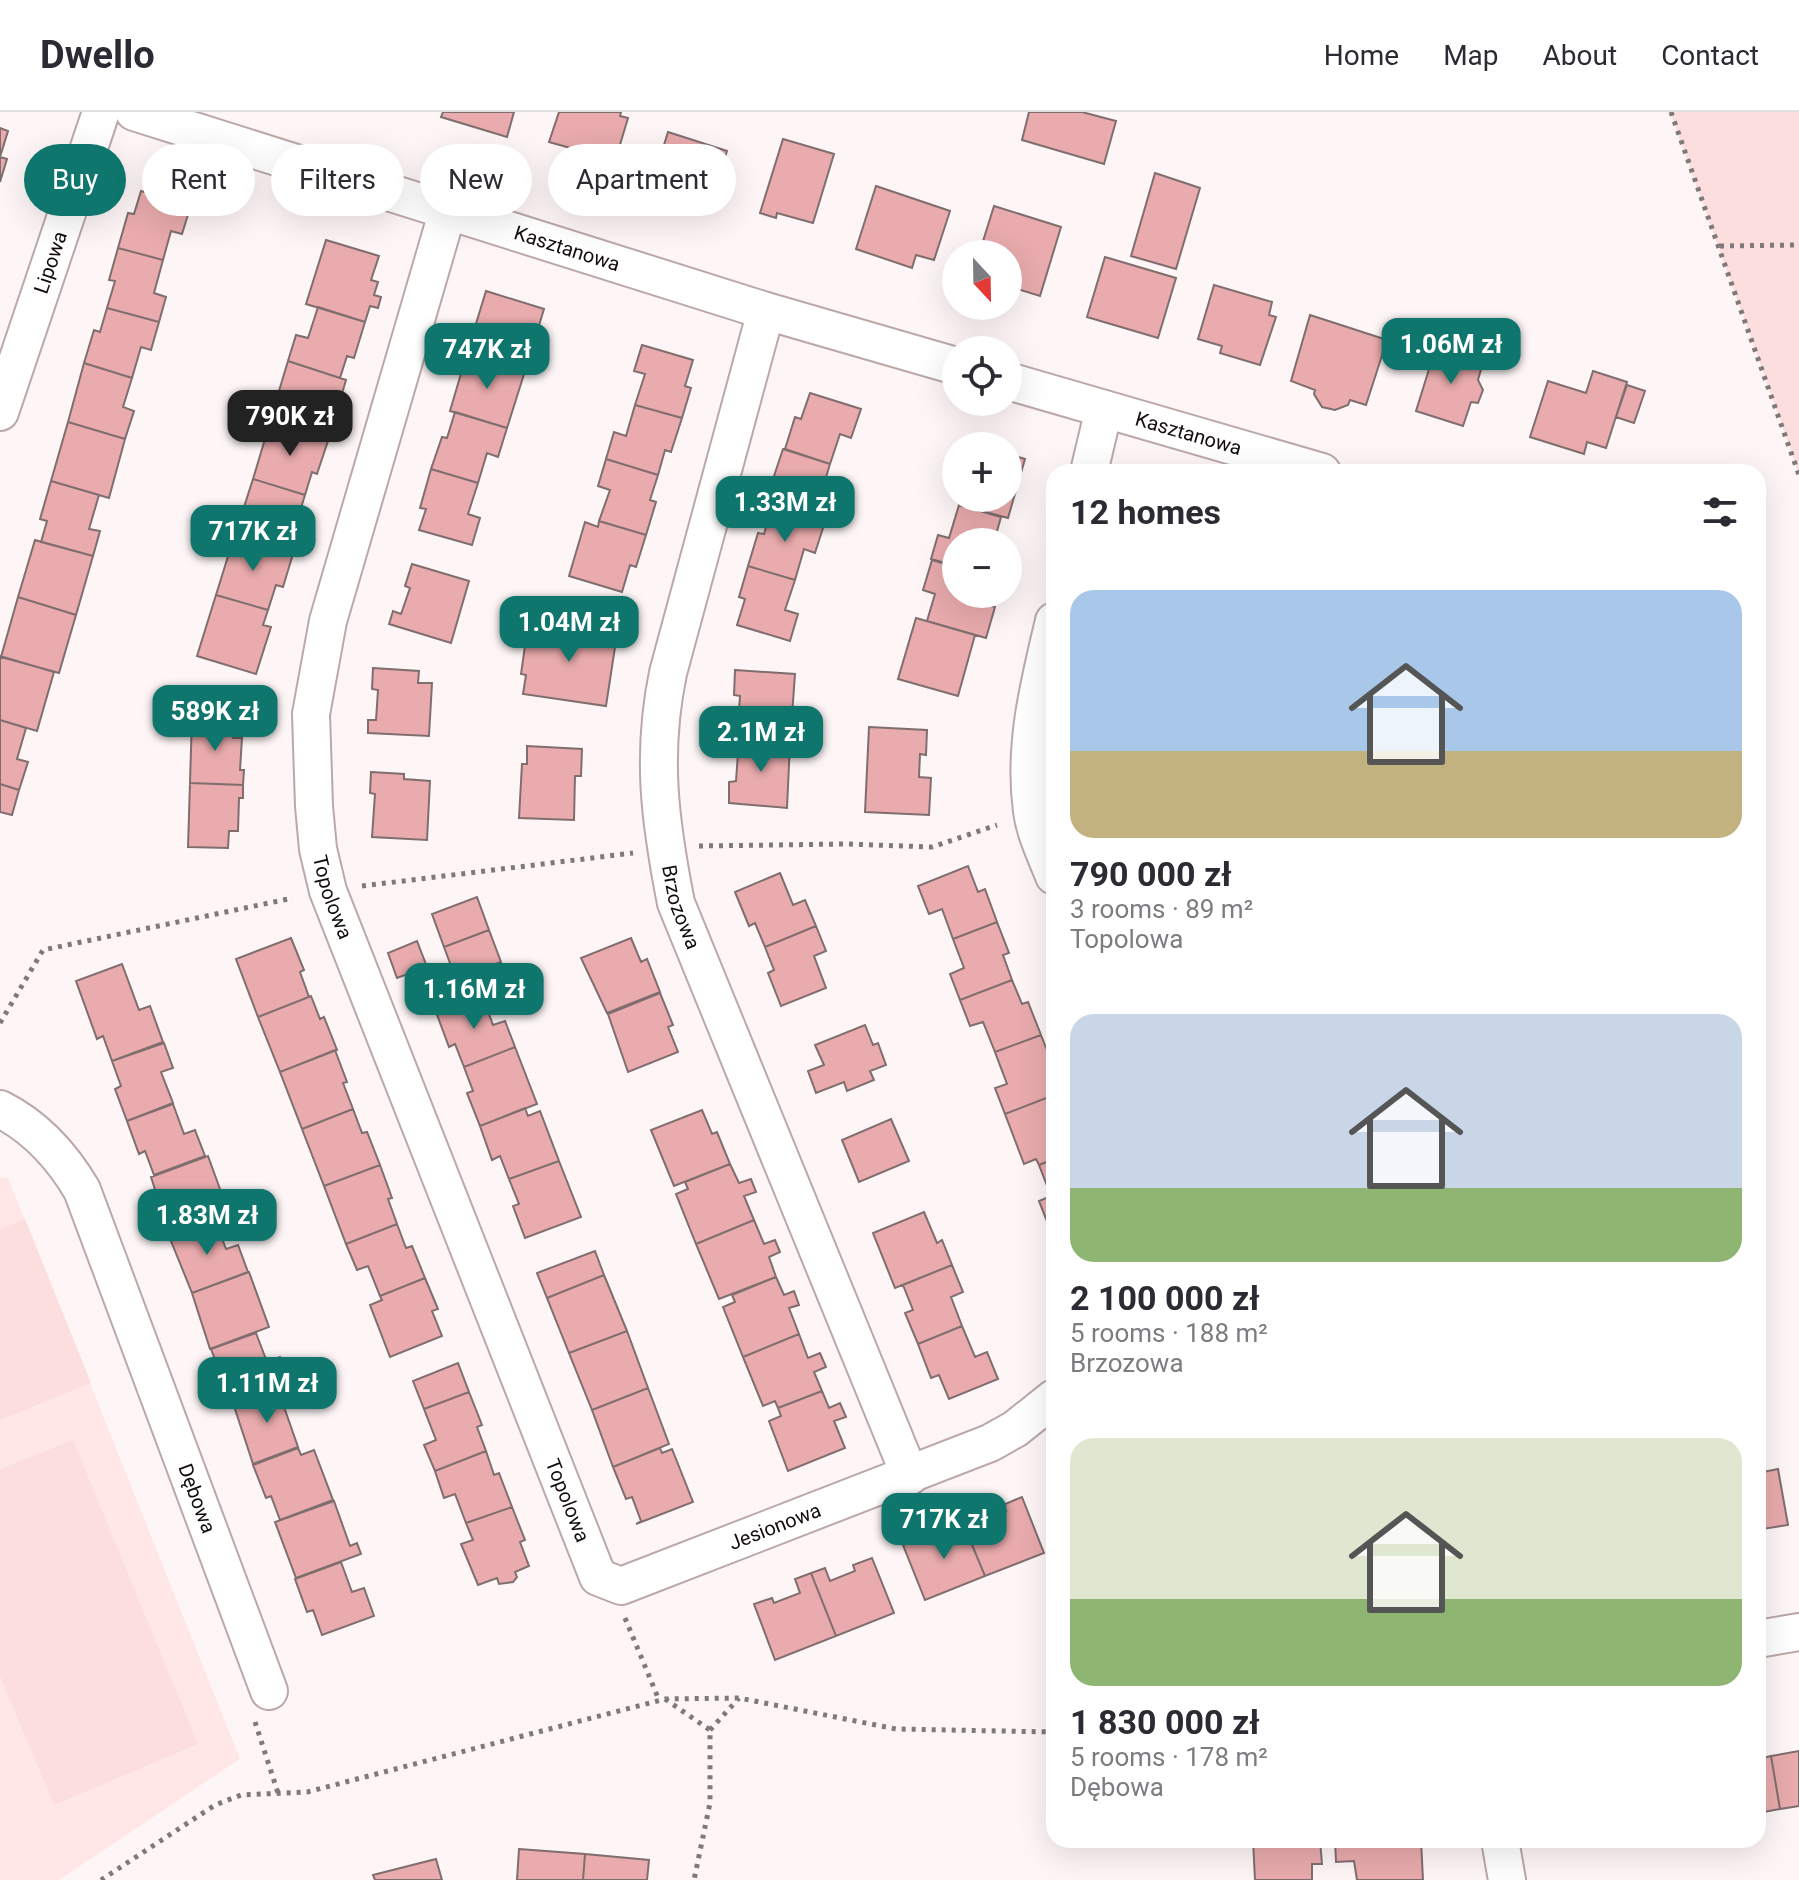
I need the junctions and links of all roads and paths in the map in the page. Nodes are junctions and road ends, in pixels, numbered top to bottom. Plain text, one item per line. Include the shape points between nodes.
1 (101, 112) edge
2 (134, 112) edge
3 (1671, 112) edge
4 (420, 201) edge
5 (446, 216) edge
6 (467, 216) edge
7 (1799, 245) edge
8 (1720, 246) junction
9 (766, 311) junction
10 (942, 362) edge
11 (1022, 385) edge
12 (1104, 409) junction
13 (0, 412) edge
14 (1091, 464) edge
15 (1294, 464) edge
16 (1799, 475) edge
17 (1046, 655) edge
18 (1032, 813) junction
19 (665, 849) junction
20 (1046, 856) edge
21 (328, 891) junction
22 (0, 1023) edge
23 (0, 1109) edge
24 (1046, 1404) edge
25 (910, 1476) junction
26 (621, 1586) junction
27 (1799, 1632) edge
28 (1766, 1638) edge
29 (269, 1691) joint
30 (739, 1698) junction
31 (662, 1699) junction
32 (710, 1730) junction
33 (1046, 1732) edge
34 (278, 1793) junction
35 (1501, 1848) edge
36 (101, 1880) edge
37 (694, 1880) edge
38 (1507, 1880) edge

1 - 13 street, Lipowa
2 - 4 street, Kasztanowa
3 - 8 path
5 - 21 street, Topolowa via 328,621 311,714 315,820
6 - 9 street, Kasztanowa
7 - 8 path
8 - 16 path
9 - 10 street, Kasztanowa
9 - 19 street, Brzozowa via 659,714
11 - 12 street, Kasztanowa
12 - 14 street
12 - 15 street, Kasztanowa
17 - 18 street via 1031,742
18 - 19 path via 932,847
18 - 20 street
19 - 21 path
19 - 25 street, Brzozowa via 676,903
21 - 22 path via 43,950
21 - 26 street, Topolowa via 598,1577
23 - 29 street, Dębowa via 43,1139 82,1190
24 - 25 street, Jesionowa via 990,1443
25 - 26 street, Jesionowa
26 - 31 path via 620,1607
27 - 28 street
29 - 34 path via 255,1722
30 - 31 path
30 - 32 path
30 - 33 path via 896,1729
31 - 32 path
31 - 34 path via 307,1792
32 - 37 path via 710,1803
34 - 36 path via 241,1795 215,1805
35 - 38 street

